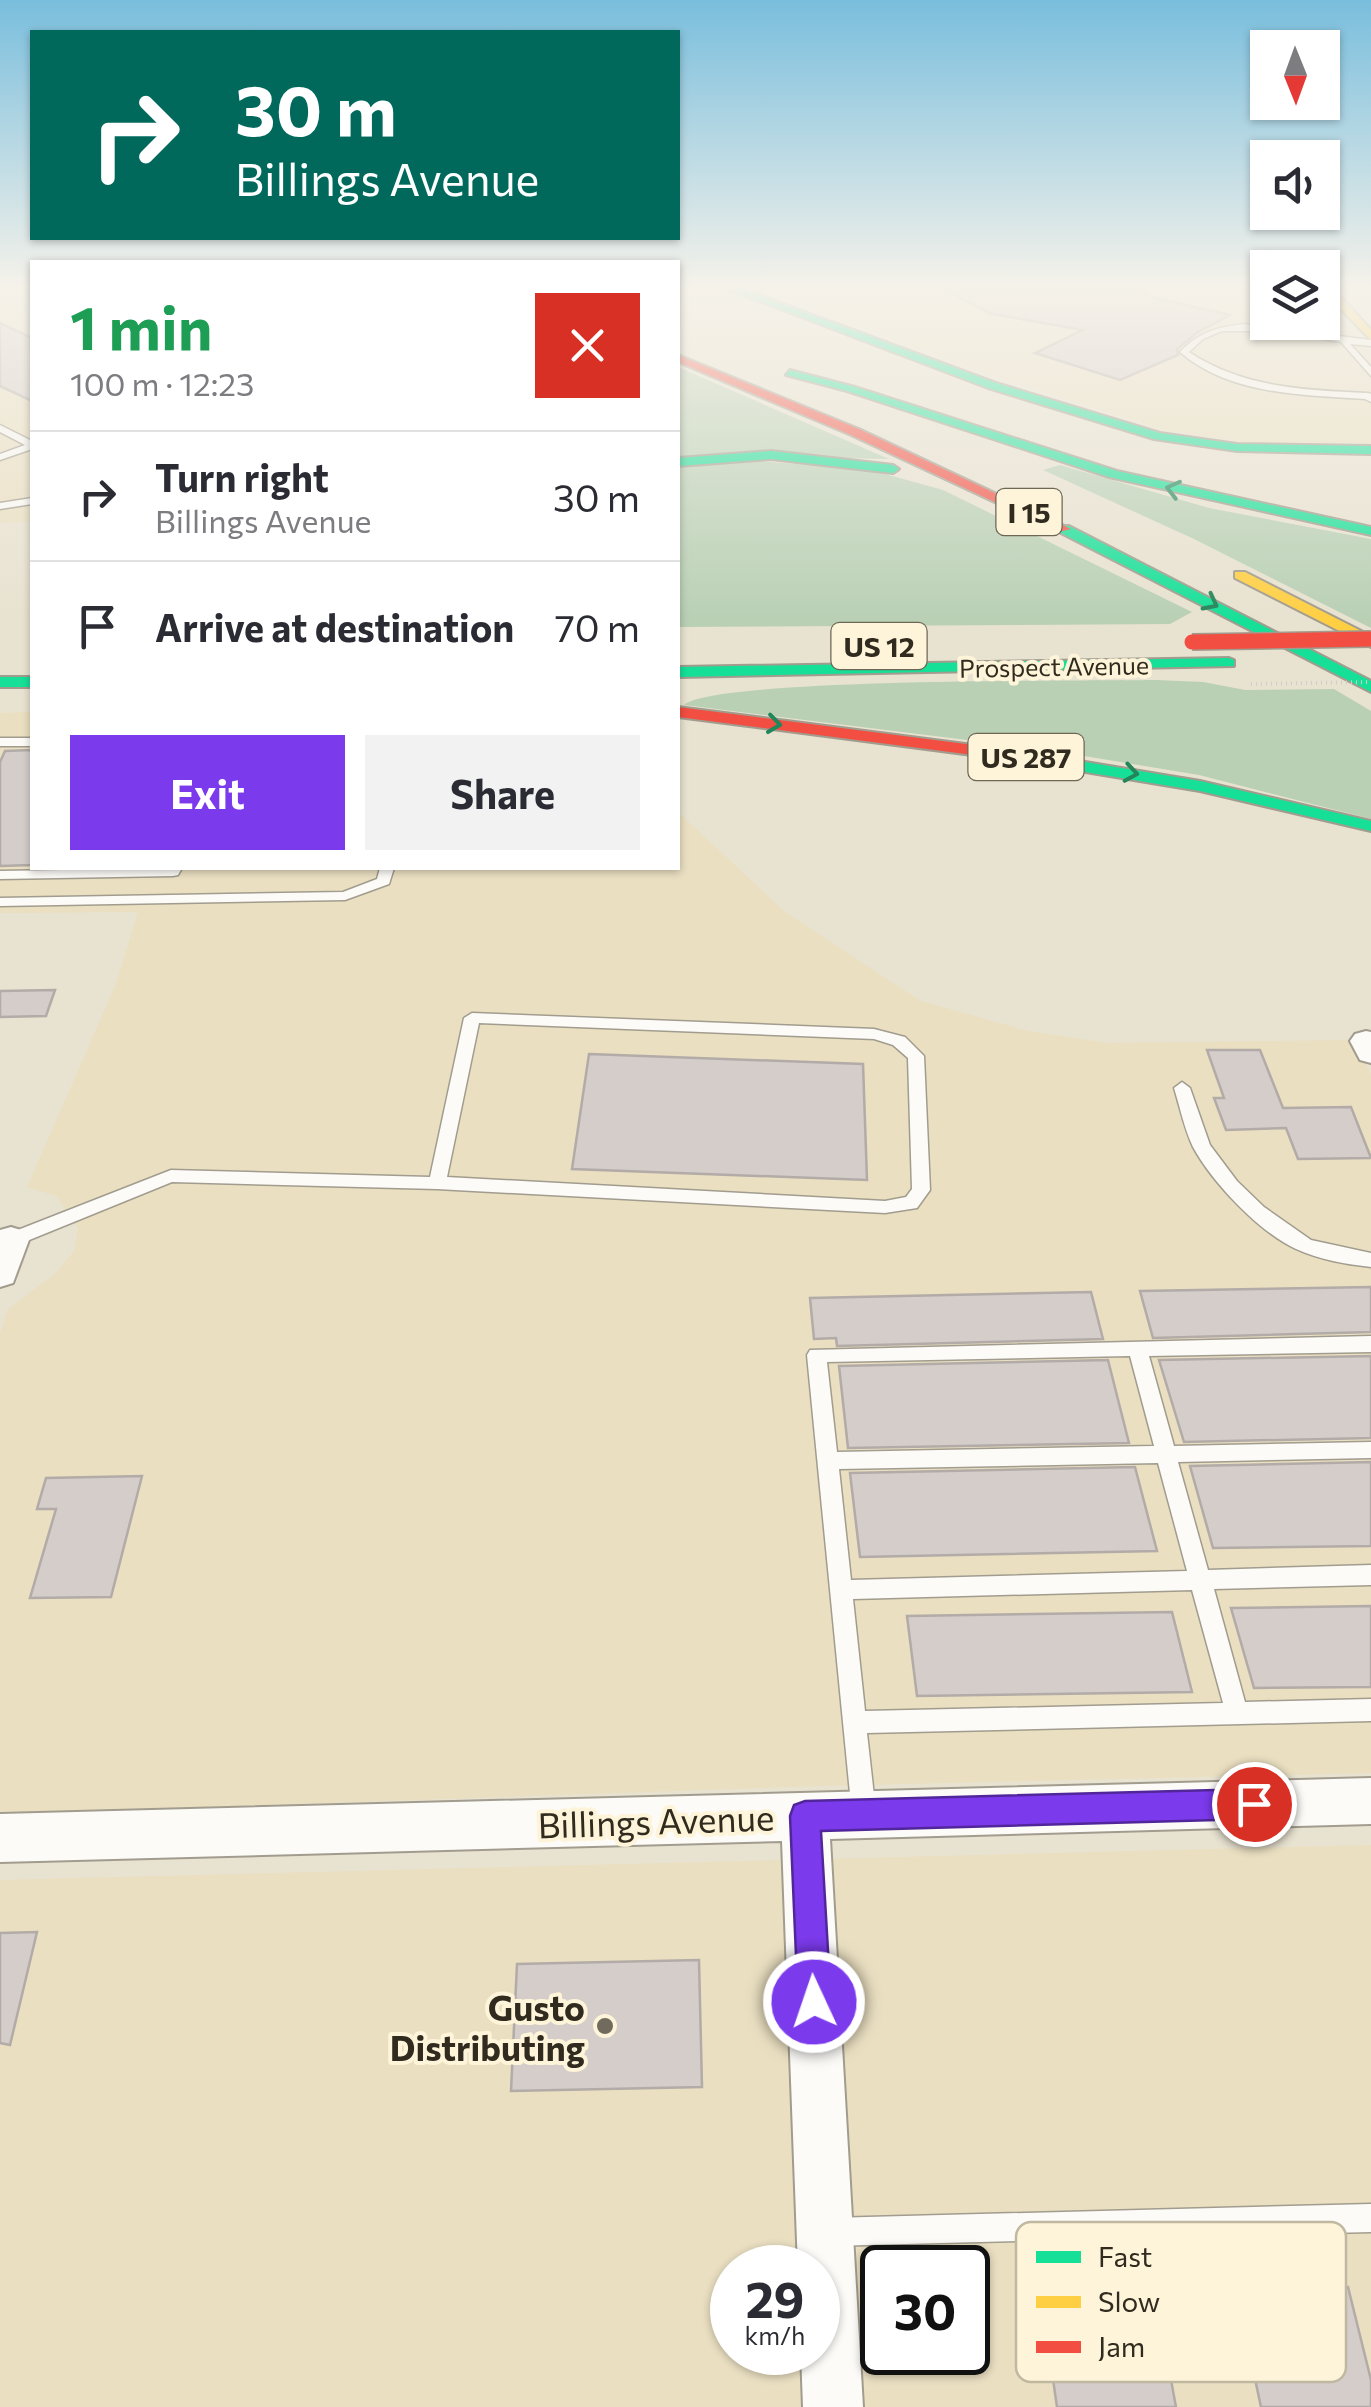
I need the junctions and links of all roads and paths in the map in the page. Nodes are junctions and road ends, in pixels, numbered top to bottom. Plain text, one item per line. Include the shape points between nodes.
1 (769, 396) edge
2 (845, 396) edge
3 (877, 396) edge
4 (1033, 396) edge
5 (0, 428) edge
6 (30, 445) edge
7 (30, 447) edge
8 (1371, 450) edge
9 (0, 457) edge
10 (992, 458) dead end
11 (680, 462) edge
12 (30, 500) edge
13 (0, 506) edge
14 (1371, 531) edge
15 (1215, 563) dead end
16 (1162, 577) junction
17 (1371, 640) edge
18 (680, 649) edge
19 (1371, 661) edge
20 (680, 672) edge
21 (0, 682) edge
22 (30, 682) edge
23 (1251, 684) dead end
24 (1371, 684) edge
25 (680, 712) edge
26 (0, 742) edge
27 (30, 742) edge
28 (1371, 826) edge
29 (174, 870) edge
30 (387, 870) edge
31 (0, 874) edge
32 (0, 902) edge
33 (1182, 1088) dead end
34 (437, 1184) junction
35 (5, 1256) edge
36 (1371, 1260) edge
37 (1371, 1344) edge
38 (1137, 1348) junction
39 (1371, 1450) edge
40 (1165, 1454) junction
41 (828, 1462) junction
42 (1371, 1575) edge
43 (1200, 1580) junction
44 (841, 1590) junction
45 (1371, 1710) edge
46 (1237, 1713) junction
47 (854, 1722) junction
48 (1371, 1800) edge
49 (864, 1814) junction
50 (805, 1816) junction
51 (0, 1838) edge
52 (1371, 2218) edge
53 (1215, 2222) edge
54 (1016, 2227) edge
55 (824, 2232) junction
56 (833, 2407) edge

1 - 16 main road, I 15
2 - 10 main road, I 15
14 -> 3 main road via 1132,479
4 - 8 main road via 1160,436 1232,447
5 - 6 lane
7 - 9 lane
11 - 16 main road via 771,455 895,470 969,494
12 - 13 lane
15 - 17 main road
16 -> 24 main road, I 15
17 - 18 main road, Prospect Avenue / US 12, bridge
19 - 20 main road, Prospect Avenue
21 - 22 main road
23 - 24 path, bridge
25 -> 28 main road, US 287 via 1126,772
26 - 27 lane
29 - 31 lane
30 - 32 lane via 384,881 345,896
33 - 36 lane via 1202,1146 1254,1206 1296,1241
34 - 34 lane via 472,1018 874,1034 899,1041 916,1056 921,1190 910,1203
34 - 35 lane via 171,1176
37 - 38 lane
38 - 40 lane
38 - 41 lane via 818,1355
39 - 40 lane
40 - 41 lane
40 - 43 lane
41 - 44 lane
42 - 43 lane
43 - 44 lane
43 - 46 lane
44 - 47 lane
45 - 46 lane
46 - 47 lane
47 - 49 lane
48 - 49 street, Billings Avenue
49 - 50 street, Billings Avenue
50 - 51 street, Billings Avenue
50 - 55 street
52 - 53 lane
54 - 55 lane
55 - 56 street

